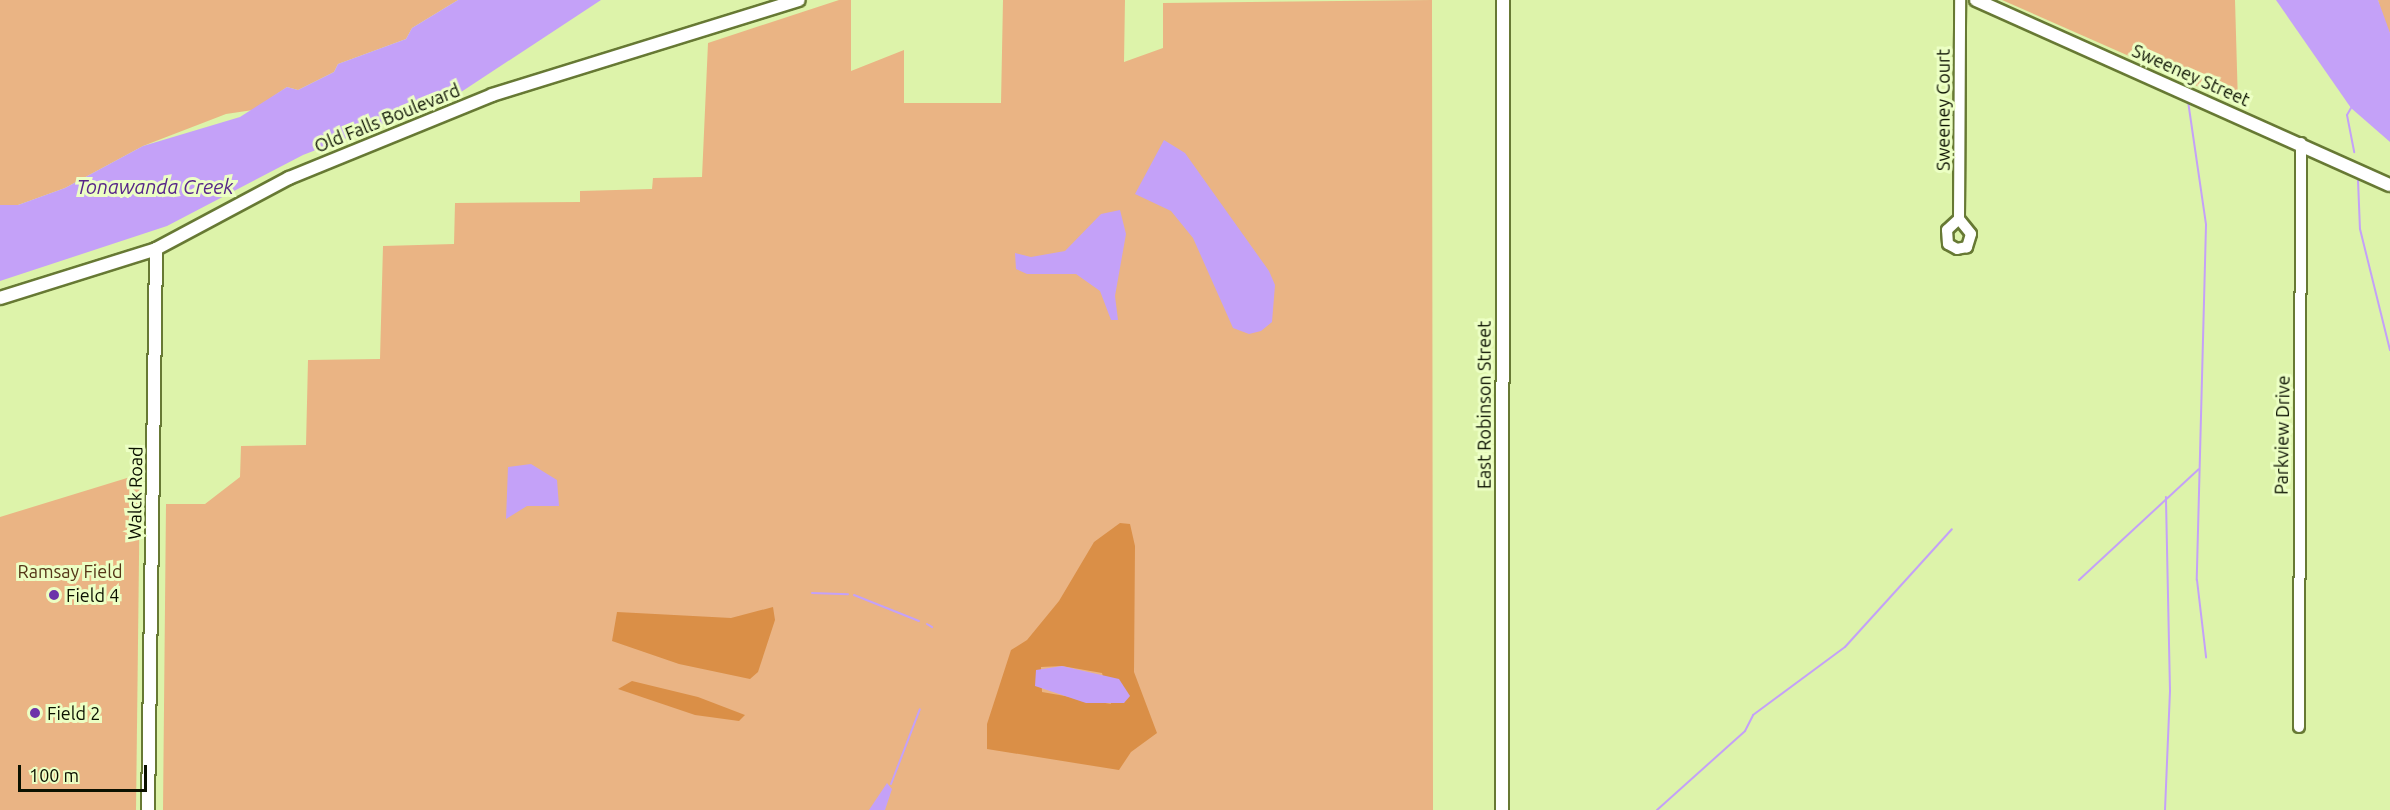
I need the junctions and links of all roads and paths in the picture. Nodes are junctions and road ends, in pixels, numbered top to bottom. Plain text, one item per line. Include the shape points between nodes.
1 (800, 0) edge
2 (1503, 0) edge
3 (1960, 0) edge
4 (1976, 0) edge
5 (2301, 143) junction
6 (2390, 185) edge
7 (1959, 219) dead end
8 (156, 249) junction
9 (0, 298) edge
10 (2299, 727) dead end
11 (148, 810) edge
12 (1502, 810) edge

1 - 8 street, Old Falls Boulevard via 492,95 289,178
2 - 12 street, East Robinson Street
3 - 7 street, Sweeney Court
4 - 5 street, Sweeney Street
5 - 6 street, Sweeney Street
5 - 10 street, Parkview Drive
8 - 9 street, Old Falls Boulevard
8 - 11 street, Walck Road

